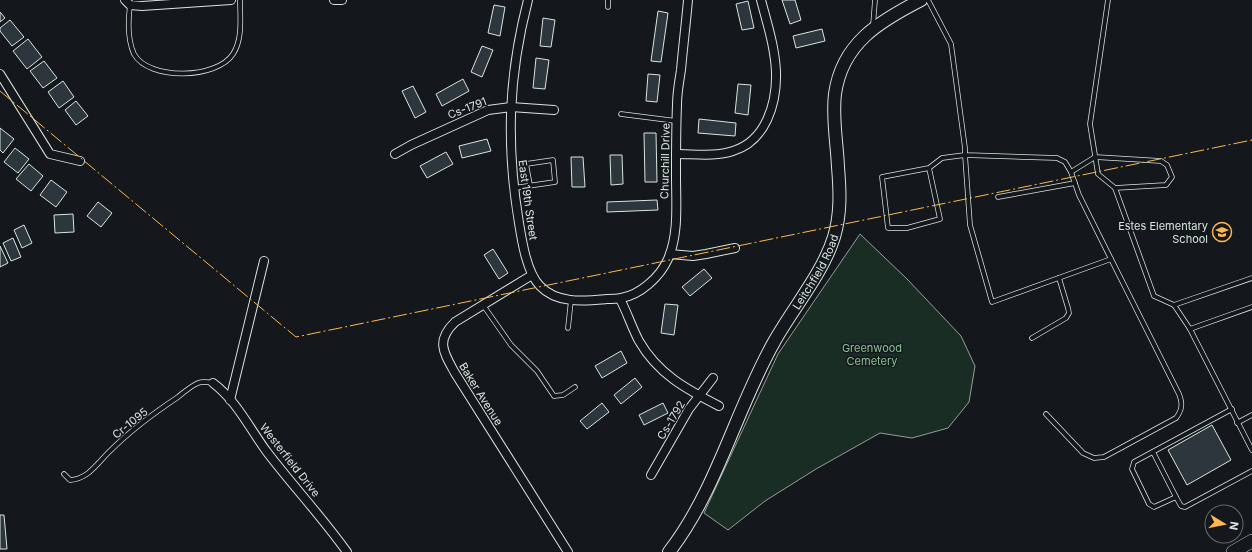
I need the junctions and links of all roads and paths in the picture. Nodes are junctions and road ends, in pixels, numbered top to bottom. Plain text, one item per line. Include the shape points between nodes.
1 (231, 0) edge
2 (240, 0) edge
3 (334, 0) edge
4 (342, 0) edge
5 (528, 0) edge
6 (608, 0) edge
7 (688, 0) edge
8 (762, 0) edge
9 (875, 0) edge
10 (921, 0) edge
11 (928, 0) edge
12 (1108, 0) edge
13 (127, 2) edge
14 (608, 7) dead end
15 (873, 29) junction
16 (0, 74) edge
17 (511, 107) junction
18 (554, 110) dead end
19 (621, 114) dead end
20 (676, 121) junction
21 (395, 154) dead end
22 (676, 154) junction
23 (965, 156) junction
24 (1095, 157) junction
25 (80, 161) dead end
26 (929, 168) junction
27 (1071, 172) junction
28 (1075, 183) junction
29 (530, 185) junction
30 (514, 188) junction
31 (1115, 188) junction
32 (998, 197) dead end
33 (735, 248) dead end
34 (670, 254) junction
35 (1110, 259) junction
36 (264, 261) dead end
37 (532, 275) junction
38 (1060, 278) junction
39 (1252, 278) edge
40 (620, 298) junction
41 (571, 300) junction
42 (483, 305) junction
43 (1174, 305) junction
44 (1252, 307) edge
45 (568, 328) dead end
46 (1190, 329) junction
47 (1032, 338) dead end
48 (713, 378) dead end
49 (213, 383) joint
50 (575, 387) dead end
51 (699, 396) junction
52 (230, 400) junction
53 (719, 406) dead end
54 (1232, 409) junction
55 (1046, 414) dead end
56 (1252, 415) edge
57 (1237, 423) junction
58 (1252, 450) edge
59 (1154, 452) junction
60 (1252, 471) edge
61 (64, 474) dead end
62 (651, 475) dead end
63 (1176, 497) junction
64 (1252, 541) edge
65 (347, 552) edge
66 (568, 552) edge
67 (669, 552) edge
68 (1233, 552) edge

1 - 13 street via 142,6
2 - 13 lane via 239,37 234,53 219,67 194,73 163,72 141,62 135,54 129,36
3 - 4 street
5 - 17 street, East 19th Street via 518,40
6 - 14 lane
7 - 20 street, Churchill Drive
8 - 22 street via 776,71 771,110 762,130 749,144 732,152 716,155
9 - 15 lane
10 - 15 street, Leitchfield Road
11 - 23 lane via 951,44
12 - 24 lane via 1090,124
15 - 67 street, Leitchfield Road via 853,48 838,77 835,113 840,204 830,247 774,342 705,492
16 - 25 street via 50,154
17 - 18 street, Cs-1791
17 - 21 street, Cs-1791 via 488,110
17 - 30 street, East 19th Street
19 - 20 lane
20 - 22 street, Churchill Drive
22 - 34 street, Churchill Drive via 675,222
23 - 26 lane via 942,158
23 - 27 lane via 1056,158 1065,162
23 - 38 lane via 970,225 992,302
24 - 27 lane
24 - 31 lane via 1098,174
24 - 31 lane via 1161,161 1167,165 1172,177 1166,185
26 - 26 lane via 882,177 888,228 908,228 940,219
27 - 28 lane
28 - 32 lane
28 - 35 lane
29 - 29 lane via 555,182 553,160 526,164
29 - 30 lane
30 - 37 street, East 19th Street via 522,240
31 - 43 lane via 1154,296
33 - 34 street via 693,256
34 - 40 street, Churchill Drive via 654,279 635,293
35 - 38 lane
35 - 55 lane via 1179,394 1182,404 1180,413 1176,418 1104,457 1094,458 1083,453
36 - 52 street
37 - 41 street, East 19th Street via 544,290
37 - 42 street, Baker Avenue
38 - 47 lane via 1069,313 1061,322
39 - 43 lane
40 - 41 street, East 19th Street
40 - 51 street via 639,340 652,360 676,382
41 - 45 lane
42 - 50 lane via 511,345 537,371 554,396 563,395
42 - 66 street, Baker Avenue via 448,328 442,343 444,353 454,373
43 - 46 lane
44 - 46 lane
46 - 54 lane
48 - 51 street, Cs-1792
49 - 52 street, Westerfield Drive
49 - 61 lane, Cr-1095 via 198,383 170,402 136,427 79,480 70,480
51 - 53 street
51 - 62 street, Cs-1792
52 - 65 street, Westerfield Drive via 267,452
54 - 57 lane
54 - 59 lane
56 - 57 lane
57 - 58 lane
59 - 63 lane
59 - 63 lane via 1134,462 1132,469 1151,507
60 - 63 lane via 1185,507 1181,506
64 - 68 main road

